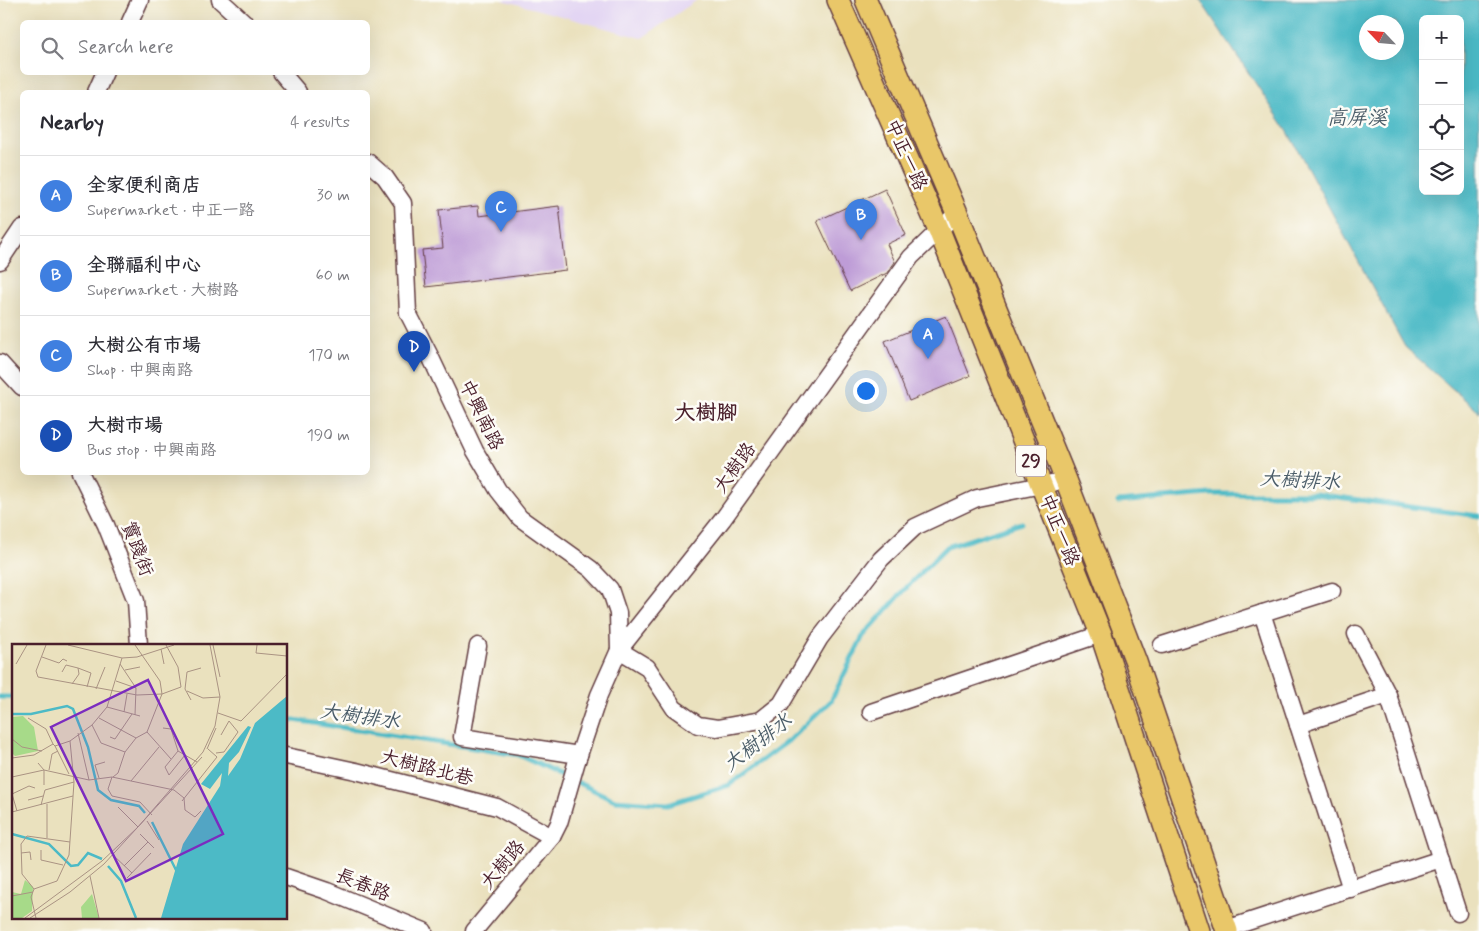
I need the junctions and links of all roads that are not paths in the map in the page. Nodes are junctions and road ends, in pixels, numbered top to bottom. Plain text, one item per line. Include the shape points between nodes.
1 (140, 0) edge
2 (220, 0) edge
3 (838, 0) edge
4 (866, 0) edge
5 (131, 20) edge
6 (242, 20) edge
7 (104, 75) edge
8 (284, 75) edge
9 (97, 90) edge
10 (296, 90) edge
11 (370, 164) edge
12 (957, 213) junction
13 (939, 230) junction
14 (20, 231) edge
15 (0, 261) edge
16 (0, 363) edge
17 (20, 385) edge
18 (81, 475) edge
19 (1066, 480) junction
20 (1042, 486) junction
21 (1332, 590) dead end
22 (1262, 613) junction
23 (1101, 634) junction
24 (1356, 634) dead end
25 (139, 644) edge
26 (1162, 645) dead end
27 (478, 646) dead end
28 (619, 650) junction
29 (1388, 695) junction
30 (871, 712) dead end
31 (1298, 725) junction
32 (288, 756) edge
33 (577, 759) junction
34 (556, 830) junction
35 (1441, 859) junction
36 (288, 878) edge
37 (1351, 889) junction
38 (1458, 913) dead end
39 (1227, 930) edge
40 (424, 931) edge
41 (474, 931) edge
42 (1199, 931) edge

1 - 5 street
2 - 6 street
3 - 13 main road, 中正一路 / 29
4 - 12 main road, 中正一路 / 29
7 - 9 street
8 - 10 street
11 - 28 street, 中興南路 via 385,177 403,203 408,313 475,451 498,490 520,518 591,569 610,589 618,613
12 - 13 street, 大樹路
12 - 19 main road, 中正一路 / 29
13 - 20 main road, 中正一路 / 29
13 - 28 street, 大樹路 via 911,257 722,519
14 - 15 street
16 - 17 street
18 - 25 street, 實踐街 via 136,601
19 - 20 street
19 - 39 main road, 中正一路 / 29 via 1136,662
20 - 23 main road, 中正一路 / 29
20 - 28 street via 977,498 915,527 881,559 820,638 780,704 760,720 717,728 698,725 674,708 647,668
21 - 22 street
22 - 26 street
22 - 31 street
23 - 30 street
23 - 42 main road, 中正一路 / 29
24 - 29 street
27 - 33 street via 462,737
28 - 33 street, 大樹路
29 - 31 street
29 - 35 street
31 - 37 street
32 - 34 street, 大樹路北巷 via 497,807
33 - 34 street, 大樹路
34 - 41 street, 大樹路
35 - 37 street
35 - 38 street
36 - 40 street, 長春路
37 - 39 street

